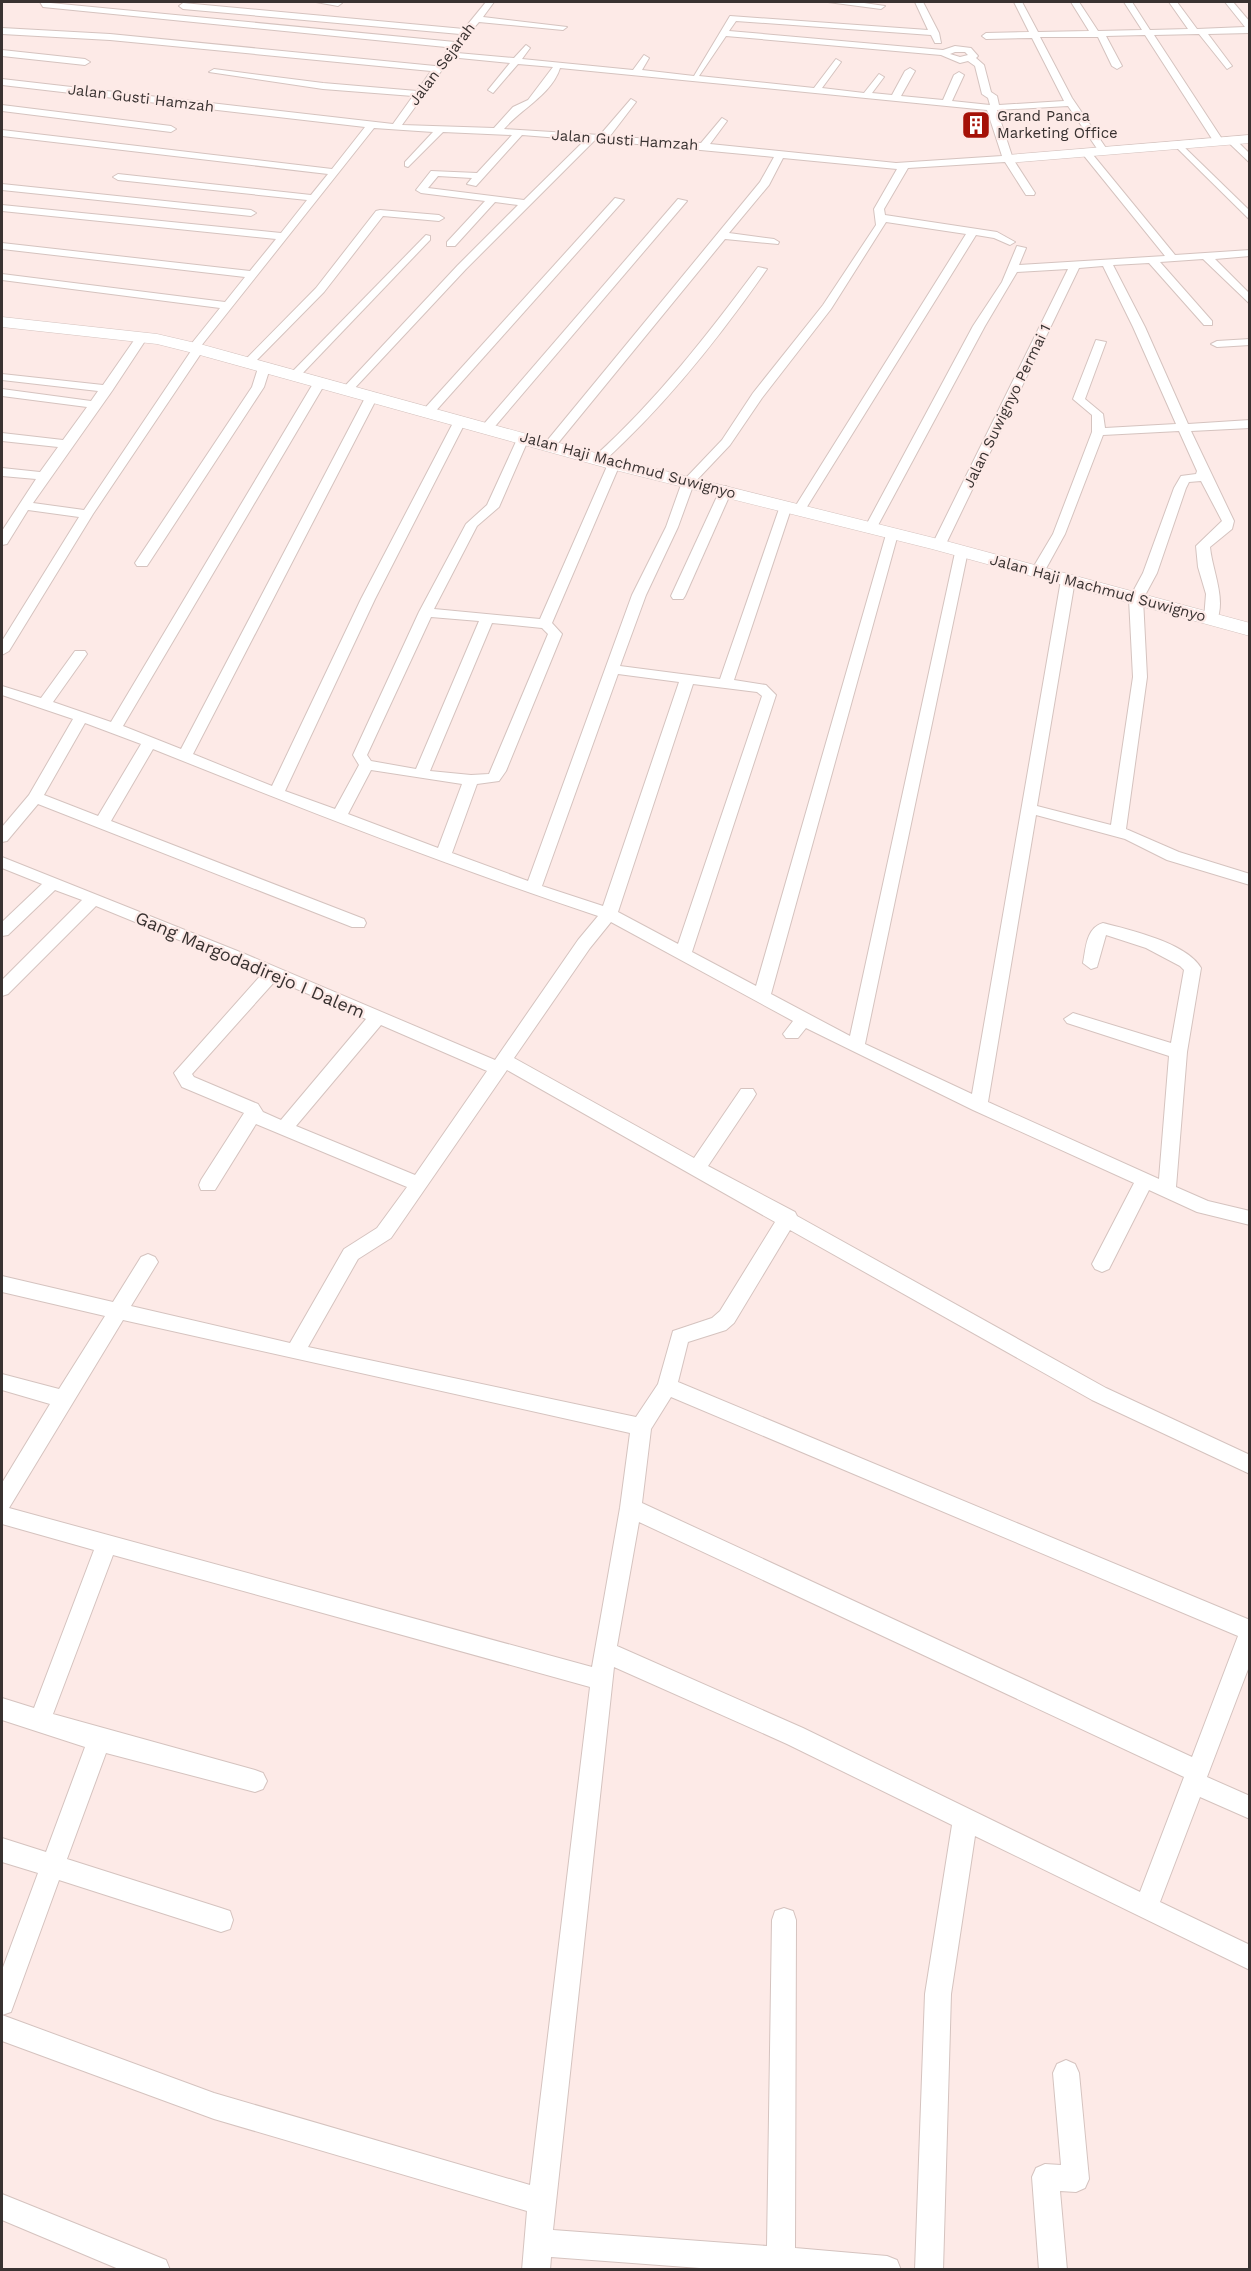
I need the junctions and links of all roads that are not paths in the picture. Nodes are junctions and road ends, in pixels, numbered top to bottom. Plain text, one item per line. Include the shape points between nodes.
1 (123, 2) edge
2 (222, 2) edge
3 (320, 2) edge
4 (489, 2) edge
5 (832, 2) edge
6 (919, 2) edge
7 (928, 2) edge
8 (1018, 2) edge
9 (1075, 2) edge
10 (1128, 2) edge
11 (1173, 2) edge
12 (1229, 2) edge
13 (338, 3) dead end
14 (43, 4) dead end
15 (177, 6) dead end
16 (881, 6) dead end
17 (212, 9) junction
18 (110, 11) junction
19 (931, 17) junction
20 (476, 19) junction
21 (563, 27) dead end
22 (1250, 29) edge
23 (2, 31) edge
24 (466, 32) junction
25 (1198, 32) junction
26 (723, 33) junction
27 (935, 33) junction
28 (1148, 34) junction
29 (1035, 35) junction
30 (1098, 35) junction
31 (986, 36) dead end
32 (456, 45) junction
33 (526, 48) dead end
34 (948, 51) junction
35 (2, 53) edge
36 (449, 54) junction
37 (644, 58) dead end
38 (517, 61) junction
39 (85, 62) dead end
40 (836, 62) dead end
41 (1117, 66) dead end
42 (1227, 66) dead end
43 (436, 69) junction
44 (556, 69) dead end
45 (910, 71) dead end
46 (214, 72) dead end
47 (635, 74) junction
48 (697, 75) dead end
49 (959, 75) dead end
50 (879, 77) dead end
51 (2, 81) edge
52 (71, 89) junction
53 (493, 90) dead end
54 (816, 91) junction
55 (418, 94) junction
56 (866, 96) junction
57 (895, 99) junction
58 (631, 102) dead end
59 (1070, 103) junction
60 (946, 104) junction
61 (2, 108) edge
62 (991, 108) junction
63 (42, 112) junction
64 (722, 121) dead end
65 (372, 125) junction
66 (396, 128) junction
67 (171, 129) dead end
68 (441, 129) junction
69 (497, 131) junction
70 (520, 132) junction
71 (2, 133) edge
72 (597, 139) junction
73 (1250, 139) edge
74 (1226, 141) junction
75 (1179, 145) junction
76 (704, 146) junction
77 (1103, 151) junction
78 (1086, 152) junction
79 (779, 156) junction
80 (1008, 159) junction
81 (1250, 160) edge
82 (408, 164) dead end
83 (903, 166) junction
84 (335, 172) junction
85 (479, 176) junction
86 (118, 177) dead end
87 (2, 187) edge
88 (1030, 193) dead end
89 (462, 196) junction
90 (313, 198) junction
91 (492, 200) junction
92 (619, 200) dead end
93 (682, 201) dead end
94 (525, 203) junction
95 (2, 208) edge
96 (251, 213) dead end
97 (1250, 217) edge
98 (439, 218) dead end
99 (881, 218) junction
100 (973, 231) junction
101 (721, 234) junction
102 (282, 236) junction
103 (426, 238) dead end
104 (774, 242) dead end
105 (1010, 242) dead end
106 (451, 244) dead end
107 (2, 246) edge
108 (1022, 248) dead end
109 (1250, 253) edge
110 (1207, 257) junction
111 (1173, 259) junction
112 (1153, 261) junction
113 (1107, 264) junction
114 (1074, 267) junction
115 (762, 269) dead end
116 (1013, 269) junction
117 (251, 274) junction
118 (2, 277) edge
119 (1250, 301) edge
120 (226, 305) junction
121 (2, 322) edge
122 (1208, 323) dead end
123 (141, 338) junction
124 (1100, 342) dead end
125 (1250, 342) edge
126 (1217, 344) dead end
127 (196, 348) junction
128 (256, 366) junction
129 (294, 375) junction
130 (2, 377) edge
131 (321, 382) junction
132 (108, 389) junction
133 (348, 389) junction
134 (2, 392) edge
135 (372, 396) junction
136 (95, 405) junction
137 (429, 411) junction
138 (460, 420) junction
139 (1250, 424) edge
140 (1183, 427) junction
141 (487, 428) junction
142 (1098, 432) junction
143 (2, 437) edge
144 (522, 438) junction
145 (65, 444) junction
146 (550, 445) junction
147 (606, 461) junction
148 (1203, 471) junction
149 (2, 472) edge
150 (42, 476) junction
151 (688, 482) junction
152 (726, 490) junction
153 (23, 506) junction
154 (792, 508) junction
155 (87, 514) junction
156 (870, 529) junction
157 (892, 534) junction
158 (2, 541) edge
159 (939, 545) junction
160 (961, 551) junction
161 (142, 563) dead end
162 (1038, 571) junction
163 (1068, 580) junction
164 (678, 596) dead end
165 (1136, 599) junction
166 (426, 612) junction
167 (487, 619) junction
168 (1211, 619) junction
169 (546, 624) junction
170 (1250, 630) edge
171 (2, 651) edge
172 (80, 654) dead end
173 (612, 669) junction
174 (687, 680) junction
175 (726, 683) junction
176 (2, 690) edge
177 (45, 705) junction
178 (81, 717) junction
179 (115, 728) junction
180 (149, 742) junction
181 (185, 756) junction
182 (366, 765) junction
183 (421, 775) junction
184 (471, 780) junction
185 (276, 793) junction
186 (35, 797) junction
187 (1030, 809) junction
188 (339, 816) junction
189 (102, 823) junction
190 (1118, 831) junction
191 (2, 837) edge
192 (443, 855) junction
193 (2, 862) edge
194 (1250, 880) edge
195 (53, 883) junction
196 (533, 889) junction
197 (93, 899) junction
198 (609, 915) junction
199 (358, 923) dead end
200 (2, 931) edge
201 (683, 954) junction
202 (1091, 963) dead end
203 (272, 974) junction
204 (2, 990) edge
205 (762, 996) junction
206 (377, 1018) junction
207 (804, 1019) junction
208 (1073, 1019) dead end
209 (792, 1034) dead end
210 (856, 1047) junction
211 (1178, 1052) junction
212 (501, 1064) junction
213 (747, 1094) dead end
214 (979, 1105) junction
215 (254, 1116) junction
216 (284, 1128) junction
217 (698, 1167) junction
218 (1146, 1180) junction
219 (418, 1184) junction
220 (208, 1185) dead end
221 (1167, 1190) junction
222 (788, 1217) junction
223 (1250, 1218) edge
224 (148, 1262) dead end
225 (1102, 1264) dead end
226 (2, 1284) edge
227 (117, 1311) junction
228 (295, 1352) junction
229 (2, 1382) edge
230 (667, 1386) junction
231 (64, 1399) junction
232 (641, 1427) junction
233 (1250, 1464) edge
234 (2, 1501) edge
235 (631, 1508) junction
236 (2, 1515) edge
237 (107, 1544) junction
238 (1250, 1632) edge
239 (605, 1652) junction
240 (602, 1680) junction
241 (45, 1707) dead end
242 (2, 1708) edge
243 (99, 1740) junction
244 (1195, 1777) junction
245 (255, 1781) dead end
246 (1250, 1808) edge
247 (965, 1821) junction
248 (2, 1850) edge
249 (54, 1867) junction
250 (1146, 1908) junction
251 (221, 1920) dead end
252 (784, 1920) dead end
253 (1250, 1958) edge
254 (2, 2003) edge
255 (2, 2028) edge
256 (1066, 2073) dead end
257 (541, 2202) junction
258 (2, 2207) edge
259 (538, 2256) edge
260 (683, 2261) edge
261 (799, 2264) edge
262 (156, 2270) edge
263 (887, 2270) edge
264 (929, 2270) edge
265 (1053, 2270) edge

1 - 18 street
2 - 17 street
3 - 13 street
4 - 20 street, Jalan Sejarah
5 - 16 street
6 - 19 street
7 - 19 street
8 - 29 street
9 - 30 street
10 - 28 street
11 - 25 street
12 - 22 street
14 - 18 street
15 - 17 street
17 - 24 street
18 - 32 street
19 - 27 street
19 - 34 street
20 - 21 street
20 - 24 street, Jalan Sejarah
22 - 25 street
23 - 43 street via 110,37
24 - 32 street, Jalan Sejarah
25 - 28 street
25 - 42 street
26 - 27 street via 731,19 741,18
26 - 34 street
26 - 48 street
27 - 34 street
28 - 30 street
28 - 74 street
29 - 30 street
29 - 31 street
29 - 59 street
30 - 41 street
32 - 36 street, Jalan Sejarah
33 - 38 street
34 - 62 street via 948,58 967,59 978,68 987,94 992,96
35 - 39 street
36 - 38 street
36 - 43 street, Jalan Sejarah
37 - 47 street
38 - 47 street
38 - 53 street
40 - 54 street
43 - 55 street, Jalan Sejarah
44 - 69 street via 531,102 516,109
45 - 57 street
46 - 55 street
47 - 54 street
49 - 60 street
50 - 56 street
51 - 52 street, Jalan Gusti Hamzah
52 - 63 street
52 - 65 street, Jalan Gusti Hamzah
54 - 56 street
55 - 66 street, Jalan Sejarah
56 - 57 street
57 - 60 street via 919,105
58 - 72 street
59 - 62 street
59 - 77 street
60 - 62 street
61 - 63 street
62 - 80 street
63 - 67 street
64 - 76 street
65 - 66 street, Jalan Gusti Hamzah
65 - 84 street
66 - 68 street, Jalan Gusti Hamzah
68 - 69 street, Jalan Gusti Hamzah
68 - 82 street
69 - 70 street, Jalan Gusti Hamzah
70 - 72 street, Jalan Gusti Hamzah
70 - 85 street
71 - 84 street
72 - 76 street, Jalan Gusti Hamzah
72 - 94 street
73 - 74 street, Jalan Gusti Hamzah
74 - 75 street, Jalan Gusti Hamzah
74 - 81 street
75 - 77 street, Jalan Gusti Hamzah
75 - 97 street
76 - 79 street, Jalan Gusti Hamzah
77 - 78 street, Jalan Gusti Hamzah
78 - 80 street, Jalan Gusti Hamzah
78 - 111 street
79 - 83 street, Jalan Gusti Hamzah
79 - 101 street via 765,183
80 - 83 street, Jalan Gusti Hamzah
80 - 88 street
83 - 99 street via 879,209
84 - 90 street
85 - 89 street
85 - 89 street via 435,173 421,188 428,193
86 - 90 street
87 - 96 street
89 - 91 street
90 - 102 street
91 - 94 street
91 - 106 street
92 - 137 street
93 - 141 street
94 - 133 street
95 - 102 street
98 - 128 street via 380,213
99 - 100 street
99 - 151 street via 881,225 827,308 726,442
100 - 105 street via 1001,236
100 - 154 street
101 - 104 street
101 - 146 street
102 - 117 street
103 - 129 street
107 - 117 street
108 - 116 street
109 - 110 street
110 - 111 street
110 - 119 street
111 - 112 street
112 - 113 street
112 - 122 street
113 - 114 street
113 - 140 street via 1140,327
114 - 116 street
114 - 159 street, Jalan Suwignyo Permai 1
115 - 147 street via 718,328
116 - 156 street
117 - 120 street
118 - 120 street
120 - 127 street
121 - 123 street, Jalan Haji Machmud Suwignyo
123 - 127 street, Jalan Haji Machmud Suwignyo
123 - 132 street
124 - 142 street via 1079,399 1098,413
125 - 126 street
127 - 128 street, Jalan Haji Machmud Suwignyo
127 - 155 street
128 - 129 street, Jalan Haji Machmud Suwignyo
128 - 161 street via 258,387
129 - 131 street, Jalan Haji Machmud Suwignyo
130 - 132 street
131 - 133 street, Jalan Haji Machmud Suwignyo
131 - 179 street
132 - 136 street
133 - 135 street, Jalan Haji Machmud Suwignyo
134 - 136 street
135 - 137 street, Jalan Haji Machmud Suwignyo
135 - 181 street
136 - 145 street
137 - 138 street, Jalan Haji Machmud Suwignyo
138 - 141 street, Jalan Haji Machmud Suwignyo
138 - 185 street via 368,599
139 - 140 street
140 - 142 street
140 - 148 street
141 - 144 street, Jalan Haji Machmud Suwignyo
142 - 162 street via 1059,534
143 - 145 street
144 - 146 street, Jalan Haji Machmud Suwignyo
144 - 166 street via 493,507 472,524
145 - 150 street
146 - 147 street, Jalan Haji Machmud Suwignyo
147 - 151 street, Jalan Haji Machmud Suwignyo
147 - 169 street
148 - 165 street via 1201,477 1185,479 1180,488 1150,573
148 - 168 street via 1228,521 1203,546 1213,594
149 - 150 street
150 - 153 street
151 - 152 street, Jalan Haji Machmud Suwignyo
151 - 173 street
152 - 154 street, Jalan Haji Machmud Suwignyo
152 - 164 street
153 - 155 street
153 - 158 street
154 - 156 street, Jalan Haji Machmud Suwignyo
154 - 175 street
155 - 171 street
156 - 157 street, Jalan Haji Machmud Suwignyo
157 - 159 street, Jalan Haji Machmud Suwignyo
157 - 205 street
159 - 160 street, Jalan Haji Machmud Suwignyo
160 - 162 street, Jalan Haji Machmud Suwignyo
160 - 210 street
162 - 163 street, Jalan Haji Machmud Suwignyo
163 - 165 street, Jalan Haji Machmud Suwignyo
163 - 187 street
165 - 168 street, Jalan Haji Machmud Suwignyo
165 - 190 street via 1140,677
166 - 167 street
166 - 182 street via 360,755
167 - 169 street
167 - 183 street
168 - 170 street, Jalan Haji Machmud Suwignyo
169 - 184 street via 555,634 499,771 494,777
172 - 177 street
173 - 174 street
173 - 196 street
174 - 175 street
174 - 198 street
175 - 201 street via 761,688 769,695
176 - 177 street
177 - 178 street
178 - 179 street
178 - 186 street
179 - 180 street
180 - 181 street
180 - 189 street
181 - 185 street
182 - 183 street
182 - 188 street
183 - 184 street
184 - 192 street
185 - 188 street
186 - 189 street
186 - 191 street
187 - 190 street
187 - 214 street
188 - 192 street
189 - 199 street
190 - 194 street via 1173,856
192 - 196 street
193 - 195 street, Gang Margodadirejo I Dalem
195 - 197 street, Gang Margodadirejo I Dalem
195 - 200 street
196 - 198 street
197 - 203 street, Gang Margodadirejo I Dalem
197 - 204 street
198 - 201 street
198 - 212 street via 584,944
201 - 205 street
202 - 211 street via 1097,935 1103,929 1187,961 1193,968
203 - 206 street, Gang Margodadirejo I Dalem
203 - 215 street via 183,1073 188,1082 252,1109
205 - 207 street
206 - 212 street, Gang Margodadirejo I Dalem
206 - 216 street
207 - 209 street
207 - 210 street
208 - 211 street
210 - 214 street
211 - 221 street
212 - 217 street, Gang Margodadirejo I Dalem
212 - 219 street
213 - 217 street
214 - 218 street
215 - 216 street
215 - 220 street
216 - 219 street
217 - 222 street, Gang Margodadirejo I Dalem
218 - 221 street
218 - 225 street
219 - 228 street via 384,1233 351,1254
221 - 223 street via 1204,1206
222 - 230 street via 727,1317 719,1324 680,1337
222 - 233 street, Gang Margodadirejo I Dalem via 1099,1394
224 - 227 street
226 - 227 street
227 - 228 street
227 - 231 street
228 - 232 street
229 - 231 street
230 - 232 street
230 - 238 street
231 - 234 street
232 - 235 street
235 - 239 street
235 - 244 street
236 - 237 street
237 - 240 street
237 - 241 street
238 - 244 street
239 - 240 street
239 - 247 street via 795,1736
240 - 257 street
242 - 243 street
243 - 245 street
243 - 249 street
244 - 246 street
244 - 250 street
247 - 250 street
247 - 264 street via 938,1994
248 - 249 street
249 - 251 street
249 - 254 street
250 - 253 street
252 - 261 street
255 - 257 street via 214,2106
256 - 265 street via 1076,2179 1045,2177
257 - 259 street
258 - 262 street
259 - 260 street
260 - 261 street
261 - 263 street

